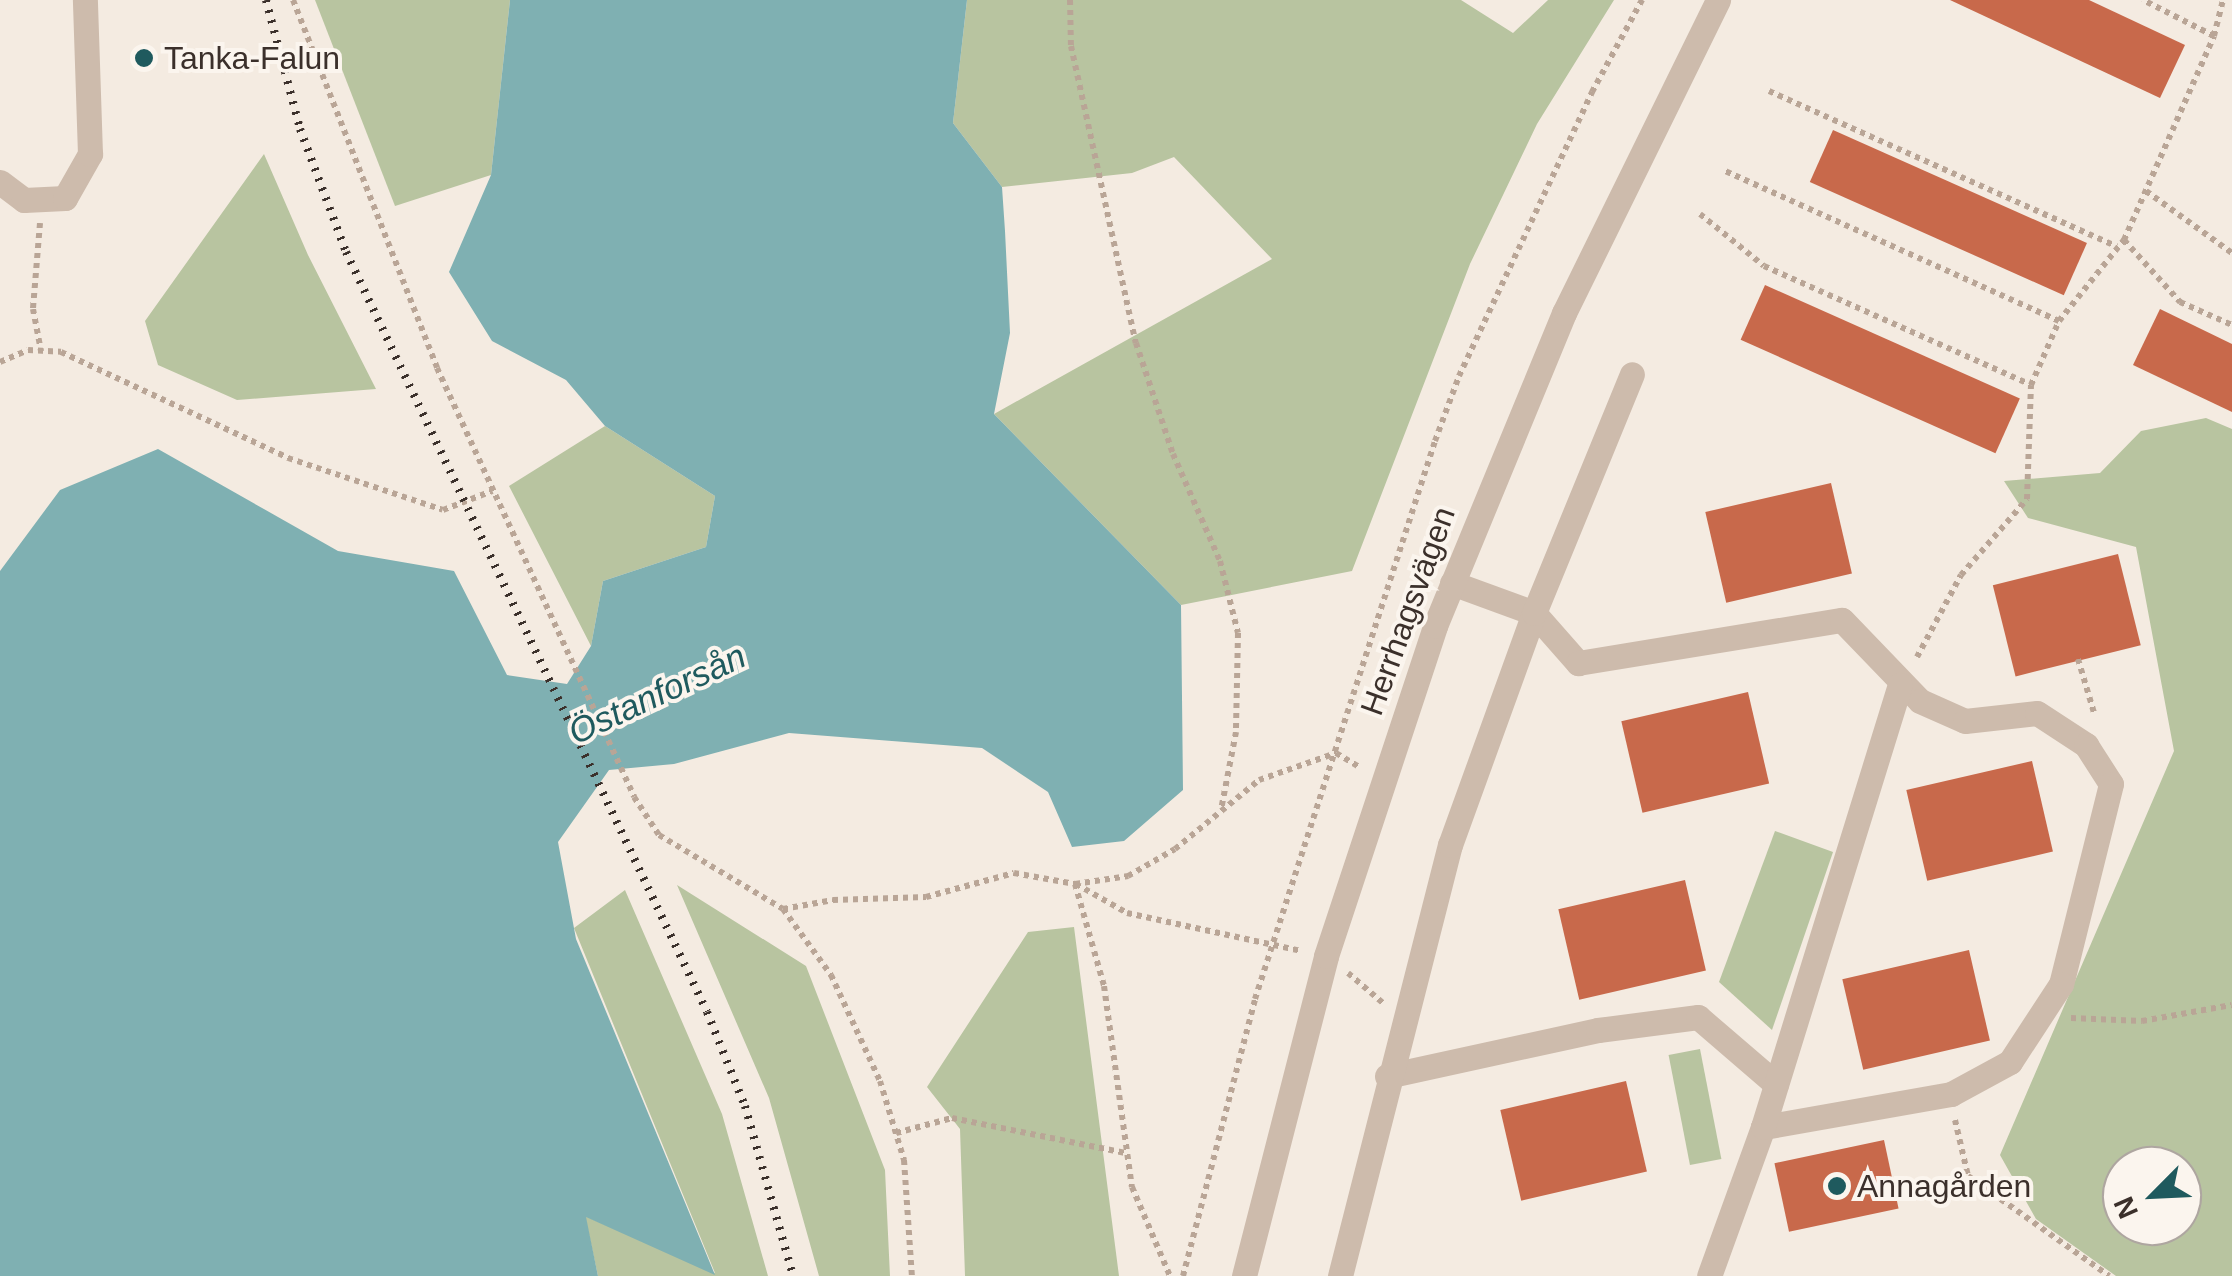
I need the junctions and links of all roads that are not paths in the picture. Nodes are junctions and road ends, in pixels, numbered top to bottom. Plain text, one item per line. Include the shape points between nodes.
1 (85, 0) edge
2 (1718, 0) edge
3 (0, 182) edge
4 (1632, 374) dead end
5 (1452, 583) junction
6 (1534, 613) junction
7 (1900, 685) junction
8 (1387, 1076) junction
9 (1776, 1084) junction
10 (1764, 1126) junction
11 (1244, 1276) edge
12 (1340, 1276) edge
13 (1709, 1276) edge

1 - 3 street via 90,154 65,198 24,200
2 - 5 street, Herrhagsvägen via 1564,313
4 - 6 street
5 - 6 street
5 - 11 street, Herrhagsvägen via 1326,956
6 - 7 street via 1578,663 1842,620
6 - 8 street via 1450,845
7 - 9 street
7 - 10 street via 1966,721 2037,713 2094,757 2111,784 2061,984 2010,1062 1951,1094
8 - 9 street via 1598,1030 1698,1017
8 - 12 street
9 - 10 street
10 - 13 street

